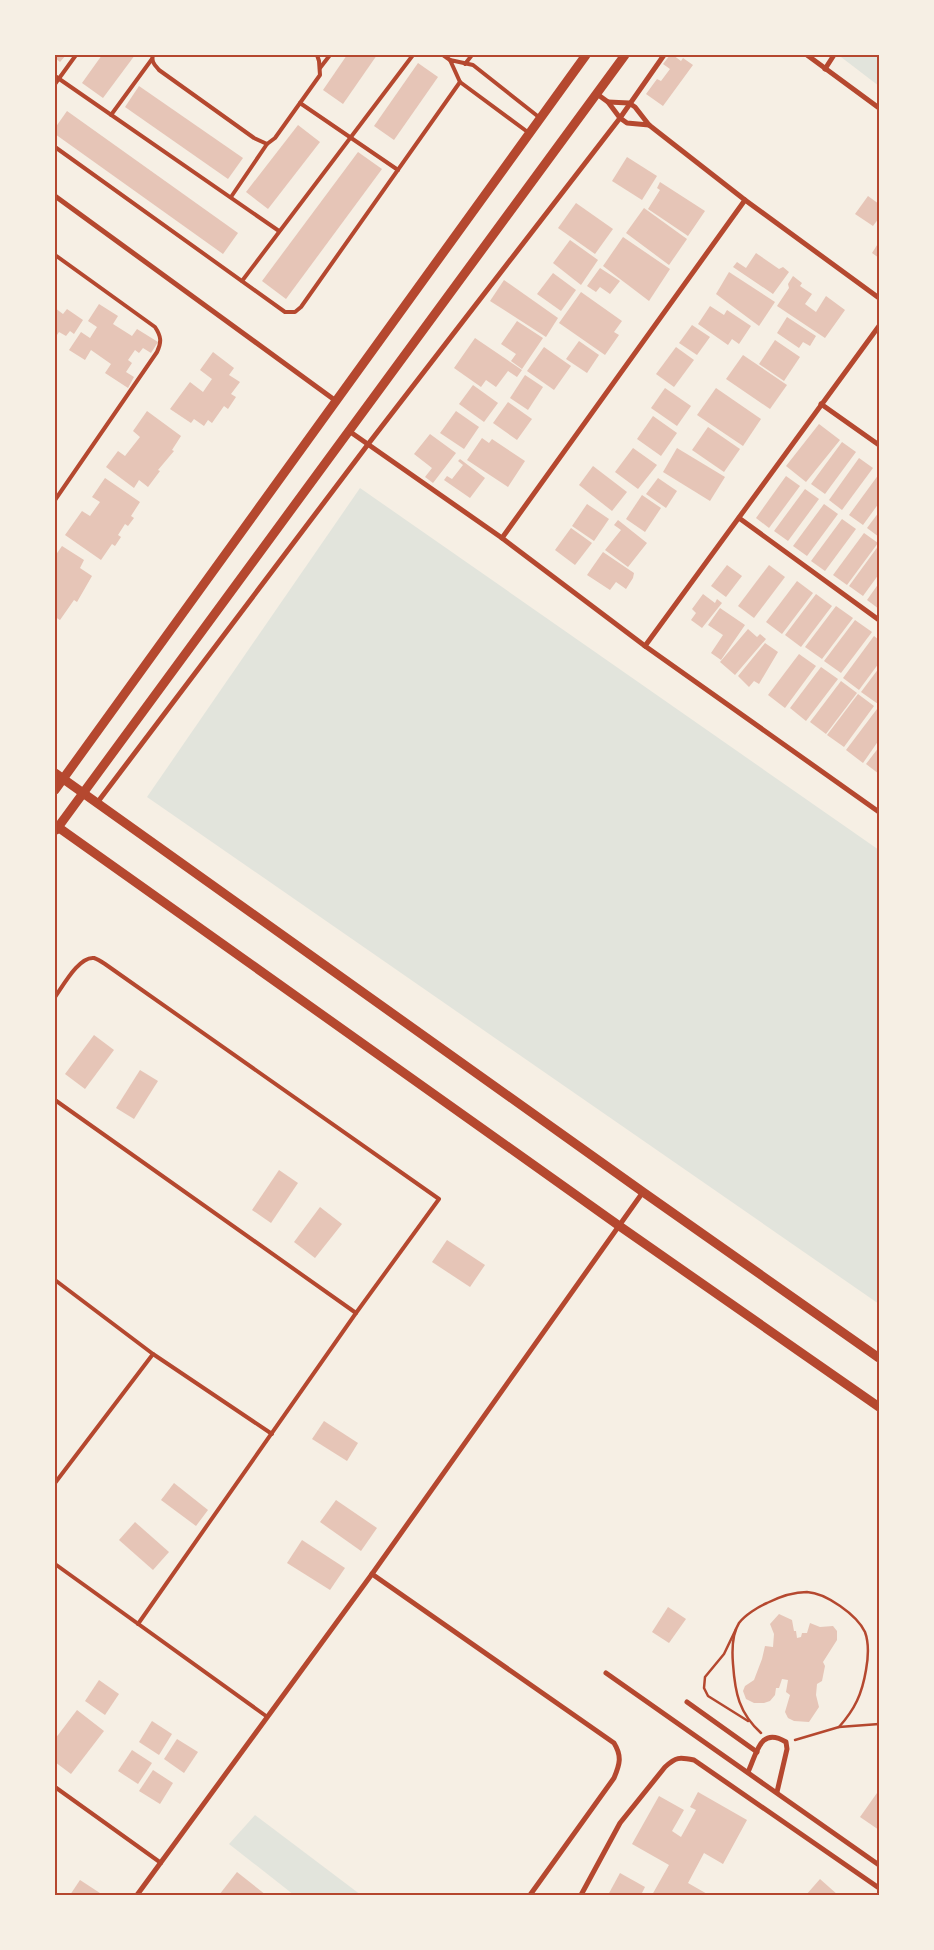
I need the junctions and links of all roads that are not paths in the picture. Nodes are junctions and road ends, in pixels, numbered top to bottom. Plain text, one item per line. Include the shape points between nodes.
1 (76, 55) edge
2 (317, 55) edge
3 (330, 55) edge
4 (413, 55) edge
5 (443, 55) edge
6 (472, 55) edge
7 (586, 55) edge
8 (625, 55) edge
9 (664, 55) edge
10 (806, 55) edge
11 (834, 55) edge
12 (153, 57) edge
13 (450, 60) junction
14 (466, 64) junction
15 (320, 68) junction
16 (825, 68) junction
17 (57, 77) edge
18 (460, 82) junction
19 (55, 84) edge
20 (597, 94) junction
21 (608, 102) junction
22 (300, 103) junction
23 (630, 103) junction
24 (879, 108) edge
25 (111, 115) junction
26 (540, 118) junction
27 (620, 118) junction
28 (649, 126) junction
29 (529, 133) junction
30 (351, 137) junction
31 (267, 144) junction
32 (55, 147) edge
33 (398, 170) junction
34 (55, 196) edge
35 (231, 197) junction
36 (745, 200) junction
37 (279, 232) junction
38 (55, 255) edge
39 (242, 281) junction
40 (879, 298) edge
41 (879, 326) edge
42 (336, 401) junction
43 (822, 404) junction
44 (350, 431) junction
45 (369, 443) junction
46 (879, 445) edge
47 (55, 500) edge
48 (738, 518) junction
49 (502, 538) junction
50 (879, 620) edge
51 (645, 646) junction
52 (55, 773) edge
53 (63, 779) junction
54 (55, 790) edge
55 (83, 793) junction
56 (97, 802) junction
57 (879, 812) edge
58 (56, 828) edge
59 (55, 997) edge
60 (55, 1100) edge
61 (643, 1192) junction
62 (618, 1225) junction
63 (55, 1280) edge
64 (356, 1313) junction
65 (154, 1354) junction
66 (879, 1358) edge
67 (879, 1407) edge
68 (272, 1434) junction
69 (55, 1483) edge
70 (55, 1564) edge
71 (372, 1574) junction
72 (138, 1624) junction
73 (606, 1673) dead end
74 (687, 1702) dead end
75 (266, 1716) junction
76 (757, 1752) junction
77 (748, 1772) junction
78 (55, 1788) edge
79 (777, 1792) junction
80 (161, 1863) junction
81 (879, 1865) edge
82 (879, 1888) edge
83 (137, 1895) edge
84 (530, 1895) edge
85 (581, 1895) edge

1 - 17 lane
2 - 15 lane
3 - 15 lane
4 - 30 lane
5 - 13 lane
6 - 14 lane
7 - 26 street
8 - 20 street
9 - 23 street
10 - 16 street
11 - 16 street
12 - 25 lane
12 - 31 lane via 159,70
13 - 14 lane
13 - 18 lane
14 - 26 lane via 473,66
15 - 22 lane via 320,75
16 - 24 street
17 - 19 lane
17 - 25 lane
18 - 29 lane
18 - 33 lane
20 - 21 street
20 - 44 street
21 - 23 street
21 - 27 street
22 - 30 lane
22 - 31 lane
23 - 27 street
23 - 28 street
25 - 35 lane
26 - 29 street
27 - 28 street via 627,123
27 - 45 street
28 - 36 street
29 - 42 street
30 - 33 lane
30 - 37 lane
31 - 35 lane
32 - 39 lane
33 - 39 lane via 295,312 285,312
34 - 42 street
35 - 37 lane
36 - 40 street
36 - 49 street
37 - 39 lane
38 - 47 lane via 155,327 161,344
41 - 43 street
42 - 53 street
43 - 46 street
43 - 48 street
44 - 45 street
44 - 55 street
45 - 49 street
45 - 56 street
48 - 50 street
48 - 51 street
49 - 51 street
51 - 57 street
52 - 53 street
53 - 54 street
53 - 55 street
55 - 56 street
55 - 58 street
56 - 61 street
58 - 62 street
59 - 64 lane via 76,967 94,958 439,1199
60 - 64 lane
61 - 62 street
61 - 66 street
62 - 67 street
62 - 71 street
63 - 65 lane
64 - 68 lane
65 - 68 lane
65 - 69 lane
68 - 72 lane
70 - 72 lane
71 - 75 street
71 - 84 street via 614,1743 620,1752 614,1778
72 - 75 lane
73 - 77 street
74 - 76 street
75 - 80 street
76 - 77 street
76 - 79 street via 766,1737 786,1742 788,1748
77 - 79 street
78 - 80 lane
79 - 81 street
80 - 83 street
82 - 85 street via 694,1760 681,1757 665,1767 620,1823

